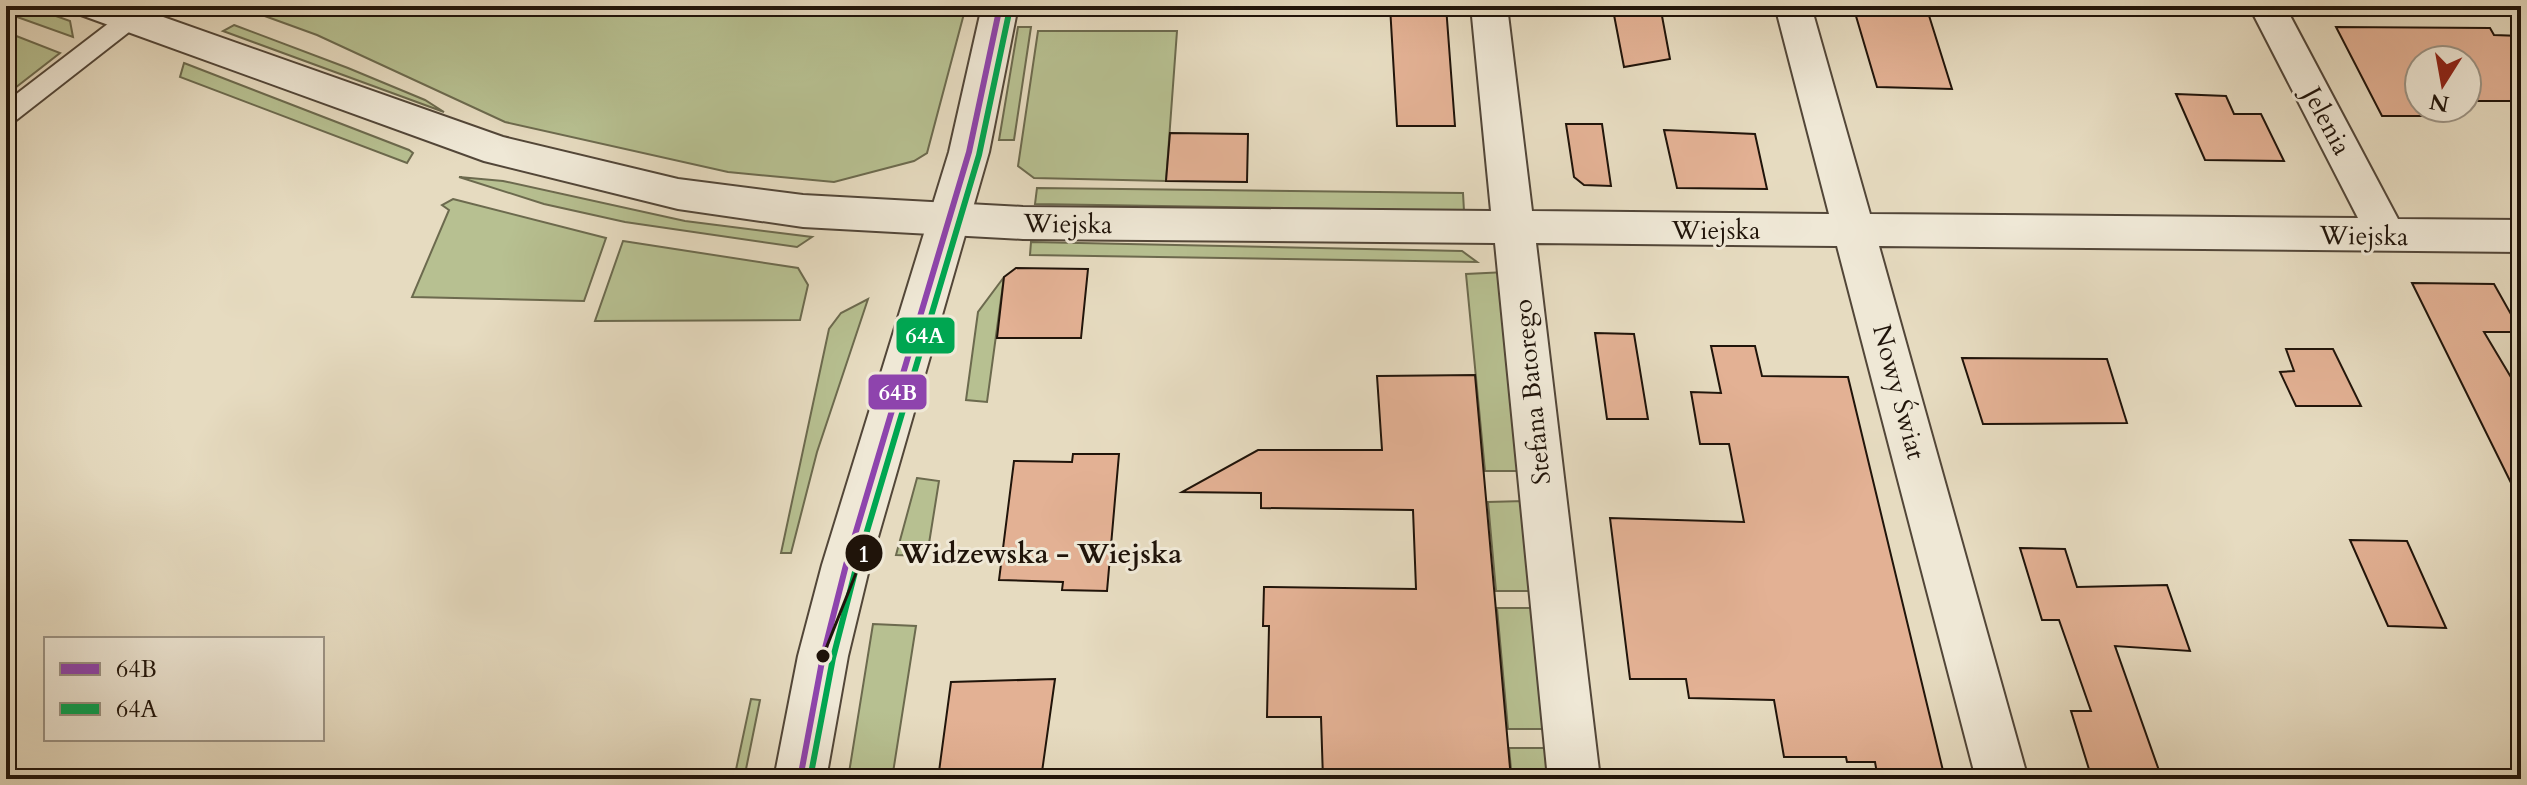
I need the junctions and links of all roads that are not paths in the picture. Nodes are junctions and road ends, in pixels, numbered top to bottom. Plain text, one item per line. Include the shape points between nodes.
1 (1000, 6) edge
2 (1489, 6) edge
3 (1793, 6) edge
4 (2267, 6) edge
5 (112, 13) edge
6 (6, 115) edge
7 (946, 221) junction
8 (1514, 229) junction
9 (1856, 231) junction
10 (2387, 236) junction
11 (2504, 237) edge
12 (800, 779) edge
13 (1574, 779) edge
14 (2002, 779) edge

1 - 7 street via 969,152
2 - 8 street, Stefana Batorego
3 - 9 street, Nowy Świat
4 - 10 street, Jelenia
5 - 6 lane
5 - 7 street, Wiejska via 498,151 678,194 803,211
7 - 8 street, Wiejska
7 - 12 street via 846,565
8 - 9 street, Wiejska
8 - 13 street, Stefana Batorego
9 - 10 street, Wiejska
9 - 14 street, Nowy Świat
10 - 11 street, Wiejska

